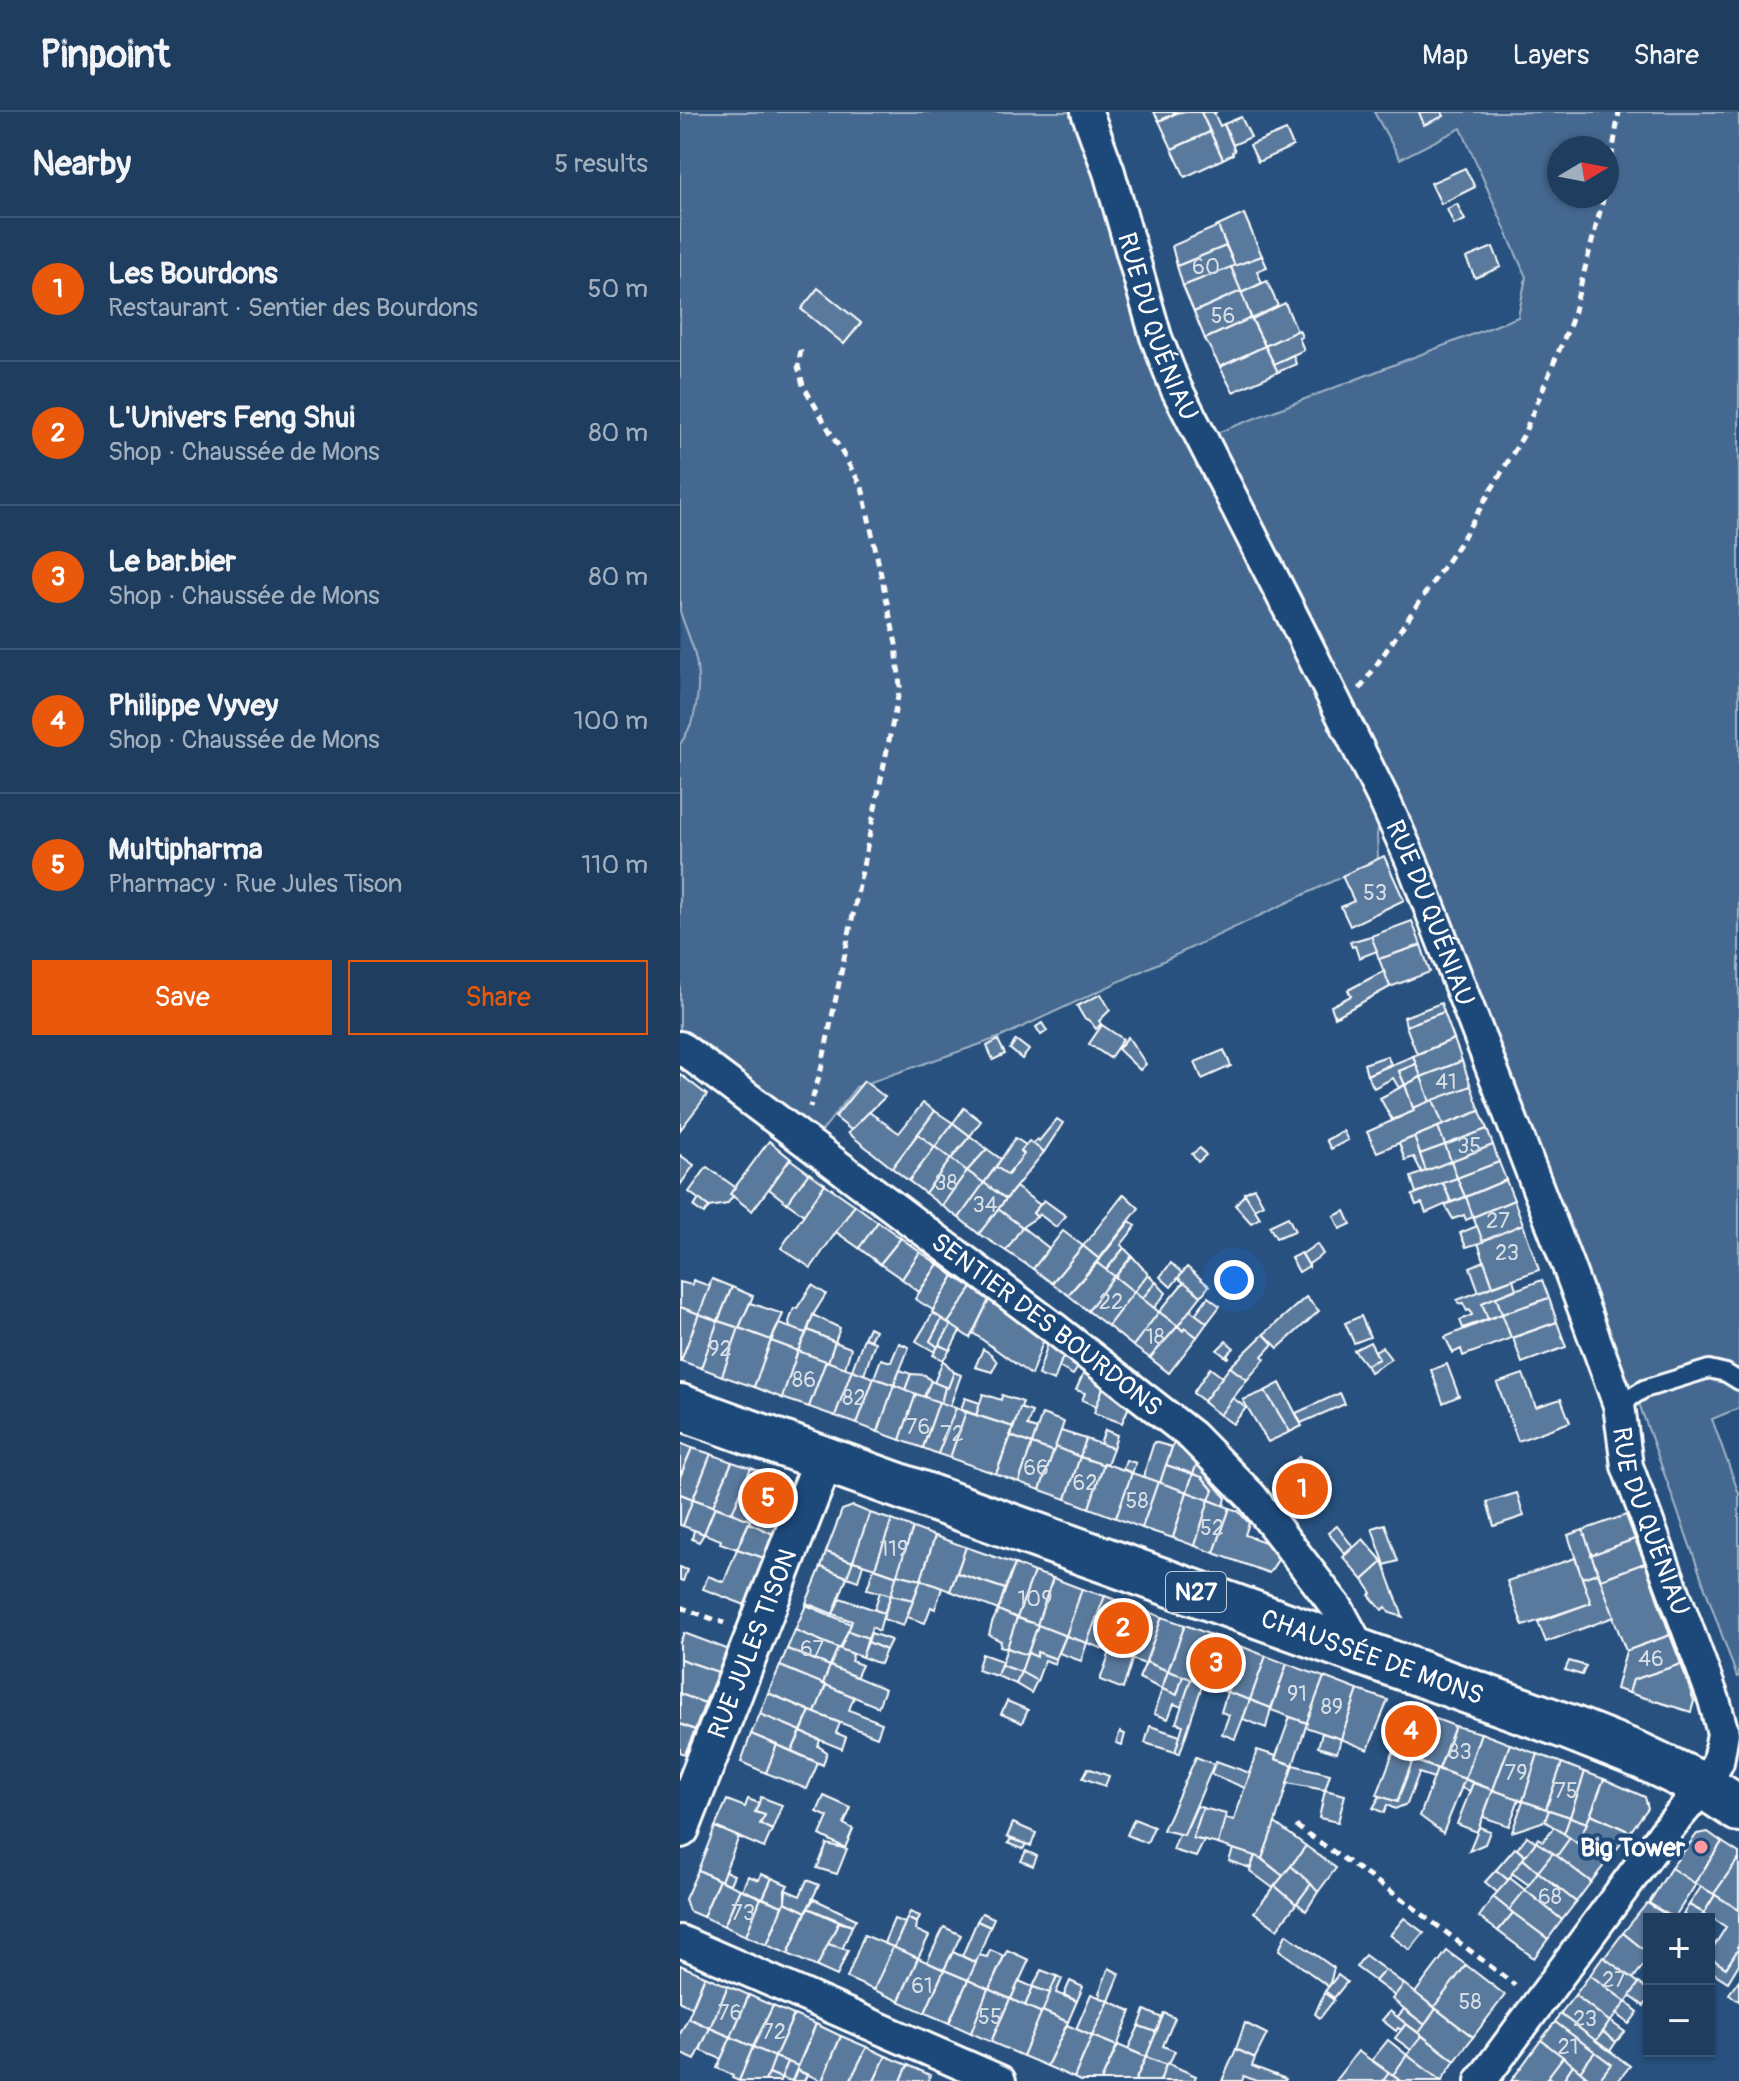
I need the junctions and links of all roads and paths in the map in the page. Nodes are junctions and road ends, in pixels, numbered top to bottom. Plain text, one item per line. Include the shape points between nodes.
1 (1087, 112) edge
2 (1619, 112) edge
3 (1615, 136) edge
4 (1601, 208) edge
5 (801, 350) dead end
6 (1341, 716) junction
7 (680, 1047) edge
8 (796, 1134) junction
9 (1739, 1381) edge
10 (1619, 1405) junction
11 (680, 1407) edge
12 (824, 1459) junction
13 (680, 1607) edge
14 (756, 1634) junction
15 (1362, 1653) junction
16 (1727, 1696) edge
17 (1728, 1798) edge
18 (1296, 1826) dead end
19 (680, 1828) edge
20 (680, 1941) edge
21 (1539, 2003) junction
22 (1000, 2081) edge
23 (1481, 2081) edge

1 - 6 street, RUE DU QUÉNIAU via 1176,388
2 - 3 path
4 - 6 path via 1571,322 1523,436 1461,541
5 - 8 path via 803,385 862,487 896,644 900,687 818,1080
6 - 10 street, RUE DU QUÉNIAU via 1412,862
7 - 8 street, SENTIER DES BOURDONS
8 - 15 street, SENTIER DES BOURDONS via 1192,1436 1251,1496 1338,1609
9 - 10 lane via 1709,1369 1644,1389
10 - 16 street, RUE DU QUÉNIAU via 1627,1466
11 - 12 main road, CHAUSSÉE DE MONS / N27
12 - 14 street, RUE JULES TISON
12 - 15 main road, CHAUSSÉE DE MONS / N27
13 - 14 path
14 - 19 street, RUE JULES TISON
15 - 17 main road, CHAUSSÉE DE MONS / N27 via 1620,1747
16 - 17 street, RUE DU QUÉNIAU via 1718,1762
17 - 21 street via 1665,1832
18 - 21 path
20 - 22 street
21 - 23 street

